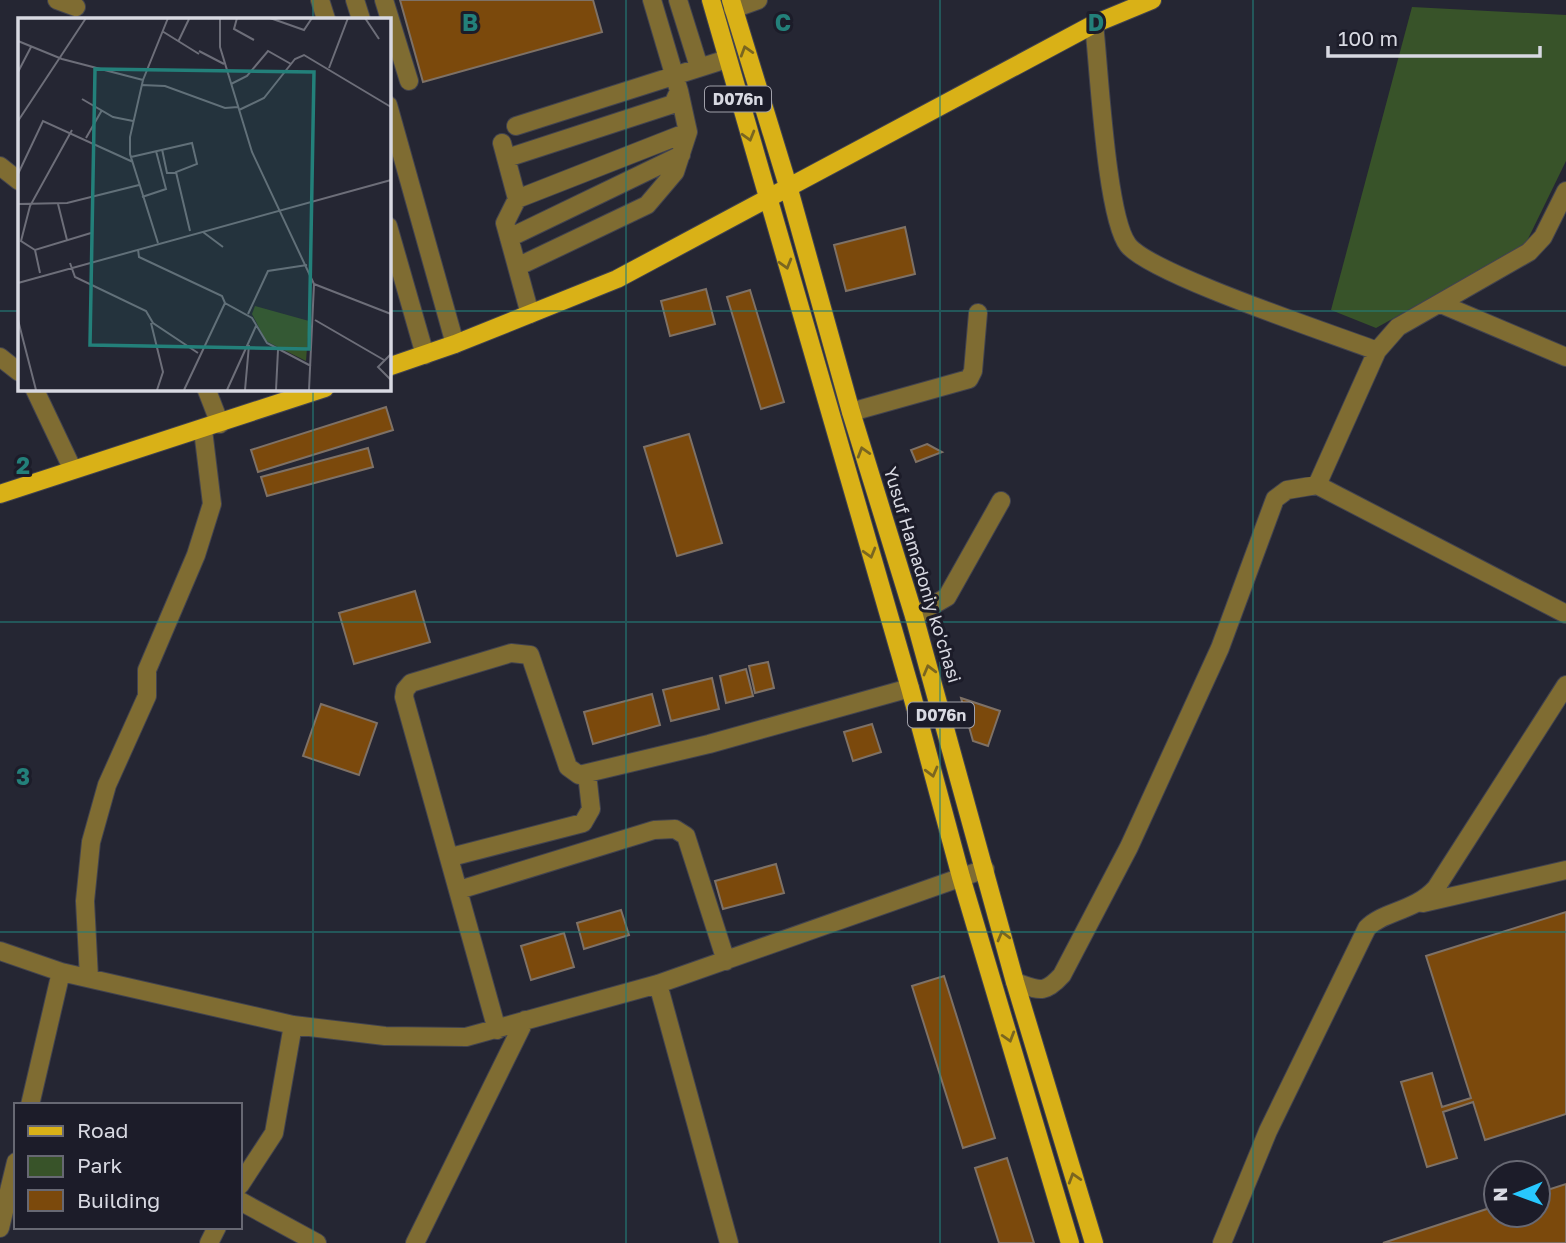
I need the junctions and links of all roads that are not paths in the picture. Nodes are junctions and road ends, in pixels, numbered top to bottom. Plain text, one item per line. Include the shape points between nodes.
1 (57, 0) edge
2 (320, 0) edge
3 (355, 0) edge
4 (384, 0) edge
5 (652, 0) edge
6 (678, 0) edge
7 (710, 0) edge
8 (758, 0) edge
9 (1152, 0) edge
10 (732, 4) edge
11 (76, 9) edge
12 (326, 18) edge
13 (361, 18) edge
14 (390, 18) edge
15 (390, 19) edge
16 (1094, 24) junction
17 (727, 59) junction
18 (699, 67) junction
19 (409, 81) dead end
20 (677, 83) junction
21 (390, 112) edge
22 (516, 126) dead end
23 (688, 132) junction
24 (681, 155) junction
25 (0, 166) edge
26 (18, 180) edge
27 (788, 186) junction
28 (1566, 191) edge
29 (766, 198) junction
30 (517, 199) junction
31 (390, 233) edge
32 (509, 238) junction
33 (517, 267) junction
34 (1441, 304) junction
35 (978, 313) dead end
36 (530, 314) junction
37 (1531, 342) junction
38 (1566, 343) edge
39 (455, 344) junction
40 (1377, 351) junction
41 (425, 355) junction
42 (0, 357) edge
43 (1566, 357) edge
44 (390, 366) edge
45 (18, 371) edge
46 (35, 390) edge
47 (206, 390) edge
48 (319, 390) edge
49 (851, 412) junction
50 (212, 427) junction
51 (72, 468) junction
52 (1317, 485) junction
53 (0, 494) edge
54 (1001, 501) dead end
55 (1566, 614) edge
56 (914, 616) junction
57 (1566, 685) edge
58 (910, 688) junction
59 (587, 774) junction
60 (451, 857) junction
61 (985, 869) junction
62 (1566, 870) edge
63 (961, 877) junction
64 (460, 890) junction
65 (1422, 903) junction
66 (0, 951) edge
67 (726, 961) junction
68 (61, 972) junction
69 (89, 978) junction
70 (1015, 982) junction
71 (658, 984) junction
72 (525, 1020) junction
73 (293, 1025) junction
74 (497, 1030) junction
75 (30, 1103) edge
76 (14, 1171) edge
77 (242, 1182) edge
78 (242, 1202) edge
79 (0, 1228) edge
80 (317, 1243) edge
81 (415, 1243) edge
82 (729, 1243) edge
83 (1070, 1243) edge
84 (1094, 1243) edge
85 (1222, 1243) edge

1 - 11 street
2 - 12 street
3 - 13 street
4 - 14 street
5 - 20 street
6 - 18 street
7 - 17 main road, D076n
8 - 10 street
9 - 16 main road
27 -> 10 main road, Yusuf Hamadoniy ko'chasi / D076n
15 - 19 street
16 - 27 main road
16 - 40 street via 1116,219 1128,245 1176,274
17 - 18 street
17 -> 29 main road, D076n
18 - 20 street
20 - 22 street
20 - 23 street
20 - 30 street via 673,104 505,151
21 - 39 street
23 - 24 street
23 - 30 street
24 - 32 street
24 - 33 street via 675,173 648,205
25 - 26 street
27 - 29 main road
27 - 49 main road, Yusuf Hamadoniy ko'chasi / D076n
28 - 34 street via 1534,248
29 - 36 main road via 617,279
29 -> 58 main road, D076n
30 - 32 street via 505,223
31 - 41 street
32 - 33 street
33 - 36 street
34 - 37 street
34 - 40 street via 1408,319
35 - 49 street via 969,379
36 - 39 main road
37 - 38 street
37 - 43 street
39 - 41 main road
40 - 52 street
41 - 44 main road
42 - 45 street
46 - 51 street
47 - 50 street
48 - 50 main road
56 -> 49 main road, Yusuf Hamadoniy ko'chasi / D076n
50 - 51 main road
50 - 69 street via 212,504 196,555 147,670 147,696 107,785 91,842 85,894
51 - 53 main road
52 - 55 street
52 - 70 street via 1287,490 1275,499 1220,648 1129,846 1062,975 1050,988 1038,990
54 - 56 street via 947,597
61 -> 56 main road, Yusuf Hamadoniy ko'chasi / D076n
57 - 65 street via 1444,878
58 - 59 street
58 -> 63 main road, D076n
59 - 60 street via 591,809 583,823
59 - 60 street via 575,774 568,768 534,660 526,653 511,653 411,683 404,697
60 - 64 street
61 - 63 street
70 -> 61 main road, Yusuf Hamadoniy ko'chasi / D076n
62 - 65 street
63 - 67 street
63 -> 83 main road, D076n
64 - 67 street via 654,830 676,829 686,835
64 - 74 street
65 - 85 street via 1373,923 1362,937 1268,1131
66 - 68 street
67 - 71 street
68 - 69 street
68 - 75 street
69 - 73 street
84 -> 70 main road, Yusuf Hamadoniy ko'chasi / D076n
71 - 72 street
71 - 82 street
72 - 74 street
72 - 81 street
73 - 74 street via 385,1036 466,1037
73 - 77 street via 273,1136
76 - 79 street
78 - 80 street

